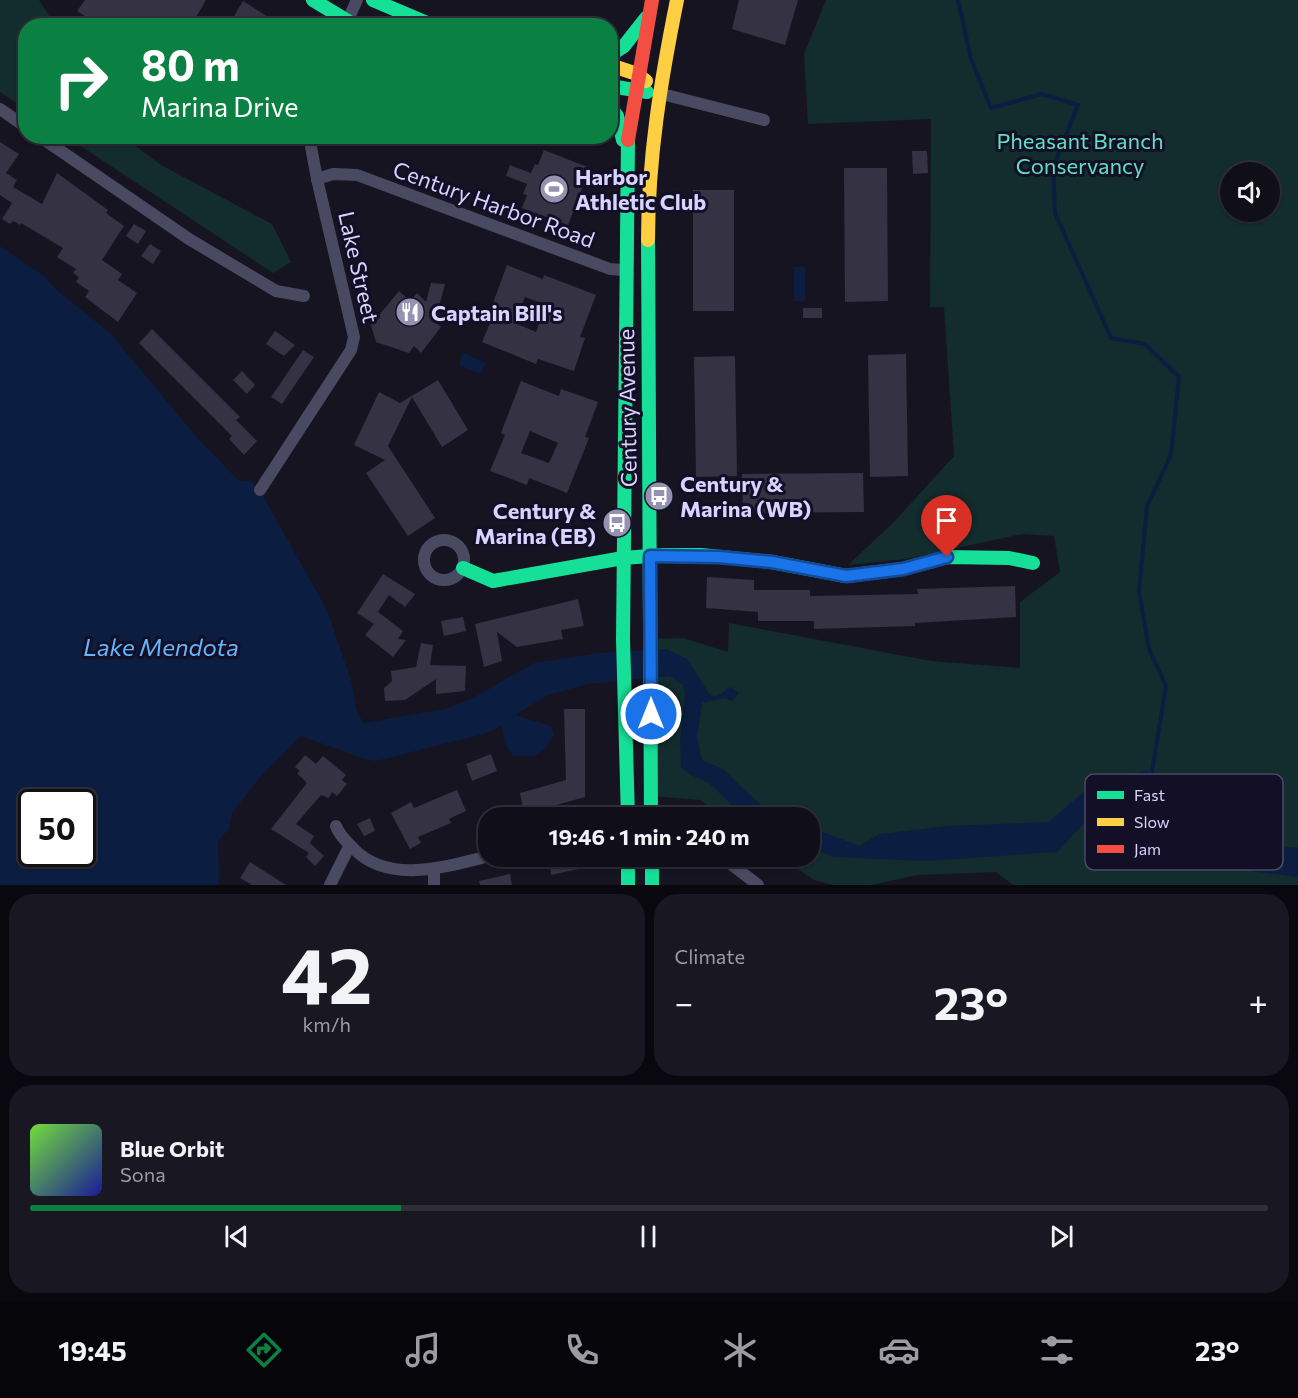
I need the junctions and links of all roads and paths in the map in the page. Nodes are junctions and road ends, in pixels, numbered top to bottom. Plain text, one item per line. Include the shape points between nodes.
1 (313, 0) edge
2 (357, 0) edge
3 (373, 0) edge
4 (652, 0) edge
5 (677, 0) edge
6 (648, 14) junction
7 (340, 18) edge
8 (351, 18) edge
9 (415, 18) edge
10 (618, 50) edge
11 (618, 68) edge
12 (638, 74) junction
13 (618, 88) edge
14 (635, 91) junction
15 (658, 93) junction
16 (0, 109) edge
17 (618, 120) edge
18 (764, 120) dead end
19 (18, 121) edge
20 (51, 144) edge
21 (310, 144) edge
22 (626, 150) junction
23 (317, 179) junction
24 (623, 270) junction
25 (304, 296) dead end
26 (260, 490) dead end
27 (650, 556) junction
28 (623, 558) junction
29 (1033, 563) dead end
30 (463, 568) dead end
31 (628, 807) edge
32 (651, 807) edge
33 (336, 826) dead end
34 (350, 845) junction
35 (478, 859) edge
36 (628, 867) edge
37 (652, 867) edge
38 (738, 867) edge
39 (434, 870) junction
40 (330, 885) edge
41 (434, 885) edge
42 (628, 885) edge
43 (652, 885) edge
44 (758, 885) edge

1 - 7 main road
2 - 8 street
3 - 9 main road
4 - 6 main road, Century Avenue
5 - 15 main road, Century Avenue
6 - 10 main road
6 - 12 main road, Century Avenue
11 - 12 main road
12 - 14 main road, Century Avenue
12 - 15 main road
13 - 14 main road
14 - 15 main road
14 - 22 main road, Century Avenue
15 - 18 street
15 - 27 main road, Century Avenue via 648,206
16 - 19 street
17 - 22 main road
20 - 25 street via 199,245 276,291
21 - 23 street, Lake Street
22 - 24 main road, Century Avenue
23 - 24 street, Century Harbor Road via 333,174 357,175 610,269
23 - 26 street, Lake Street via 354,337 351,350
24 - 28 main road, Century Avenue
27 - 28 main road
27 - 29 main road via 742,559 846,576 903,569 947,557 1009,558
27 - 32 main road, Century Avenue
28 - 30 main road via 493,581
28 - 31 main road, Century Avenue
33 - 34 street
34 - 39 street via 372,865 393,872
34 - 40 street
35 - 39 street
36 - 42 main road
37 - 43 main road
38 - 44 street
39 - 41 street

